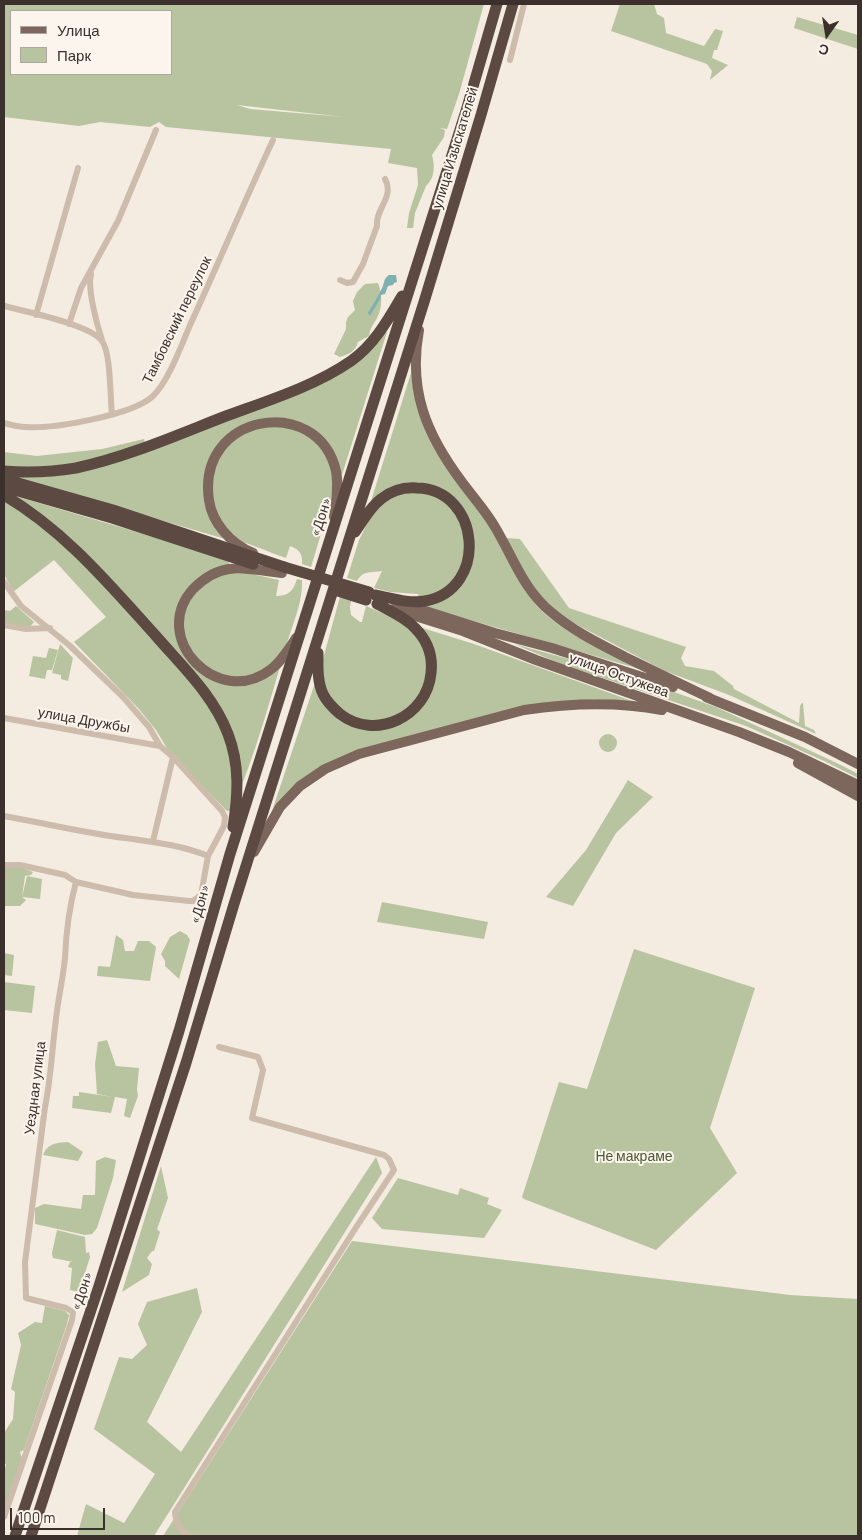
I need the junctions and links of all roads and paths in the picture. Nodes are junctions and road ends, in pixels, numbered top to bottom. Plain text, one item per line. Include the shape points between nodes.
1 (497, 4) edge
2 (513, 4) edge
3 (524, 4) edge
4 (510, 60) dead end
5 (156, 130) dead end
6 (273, 140) dead end
7 (78, 168) dead end
8 (385, 179) dead end
9 (91, 270) junction
10 (412, 279) junction
11 (340, 280) dead end
12 (424, 302) junction
13 (4, 306) edge
14 (36, 315) junction
15 (69, 324) junction
16 (102, 341) junction
17 (112, 414) junction
18 (4, 423) edge
19 (4, 472) edge
20 (4, 479) edge
21 (4, 487) edge
22 (4, 495) edge
23 (331, 535) junction
24 (350, 540) junction
25 (283, 570) junction
26 (4, 582) edge
27 (372, 598) junction
28 (4, 626) edge
29 (303, 626) junction
30 (50, 628) junction
31 (320, 632) junction
32 (710, 698) junction
33 (690, 715) junction
34 (4, 718) edge
35 (739, 732) junction
36 (160, 746) junction
37 (173, 757) junction
38 (858, 764) edge
39 (858, 785) edge
40 (858, 796) edge
41 (4, 816) edge
42 (153, 841) junction
43 (230, 854) junction
44 (208, 856) junction
45 (4, 865) edge
46 (245, 868) junction
47 (76, 882) junction
48 (219, 1047) dead end
49 (4, 1517) edge
50 (15, 1536) edge
51 (31, 1536) edge
52 (190, 1536) edge

1 - 10 highway, улица Изыскателей
2 - 12 highway, улица Изыскателей
3 - 4 street
5 - 9 street via 125,206
6 - 17 street, Тамбовский переулок via 161,387 139,406
7 - 14 street
8 - 11 street via 387,198 376,219 377,226 362,264 353,282
9 - 15 street
9 - 16 street via 90,286
10 - 19 highway via 367,347 334,371 284,395 114,457 66,469
10 - 23 highway, «Дон»
12 - 24 highway, «Дон»
12 - 32 main road via 417,339 416,381 425,421 447,462 495,526 530,591 549,612 578,632
13 - 14 street
14 - 15 street
15 - 16 street
16 - 17 street via 109,360
17 - 18 street, Тамбовский переулок via 43,426
20 - 25 highway via 113,510
21 - 25 highway
22 - 43 highway via 43,520 84,557 181,664 220,715 231,744 237,776
23 - 25 main road via 337,478 333,461 321,443 304,429 282,422 253,425 235,434 221,447 209,471 207,484 212,514 239,546
23 - 29 highway, «Дон»
24 - 27 highway via 377,502 403,488 422,488 441,494 466,524 468,561 450,590 417,602
24 - 31 highway, «Дон»
25 - 27 highway, bridge
25 - 29 main road via 232,569 203,580 182,607 182,641 193,660 208,674 228,681 243,680 262,676 274,667
26 - 30 street via 21,606
27 - 31 highway via 415,628 432,657 427,692 411,712 380,726 358,724 344,716 327,701 320,685
27 - 32 main road, улица Остужева via 589,659
27 - 33 main road, улица Остужева
28 - 30 street via 26,630
29 - 43 highway, «Дон»
30 - 36 street via 135,710 155,734
31 - 46 highway, «Дон»
32 - 38 main road, улица Остужева
33 - 35 main road, улица Остужева
33 - 46 main road via 614,703 546,707 486,719 359,754 325,769 292,793 274,815
34 - 36 street, улица Дружбы
35 - 39 main road, улица Остужева
35 - 40 main road
36 - 37 street
37 - 42 street
37 - 44 street via 225,817 222,831
41 - 42 street
42 - 44 street
43 - 50 highway, «Дон» via 102,1277
44 - 47 street via 201,895 193,901 133,895
45 - 47 street via 20,865 65,875
46 - 51 highway, «Дон» via 159,1147
47 - 49 street, Уездная улица via 64,942 50,1082 25,1262 26,1298 73,1312
48 - 52 street via 258,1057 264,1070 252,1118 384,1155 394,1170 175,1512 176,1524

